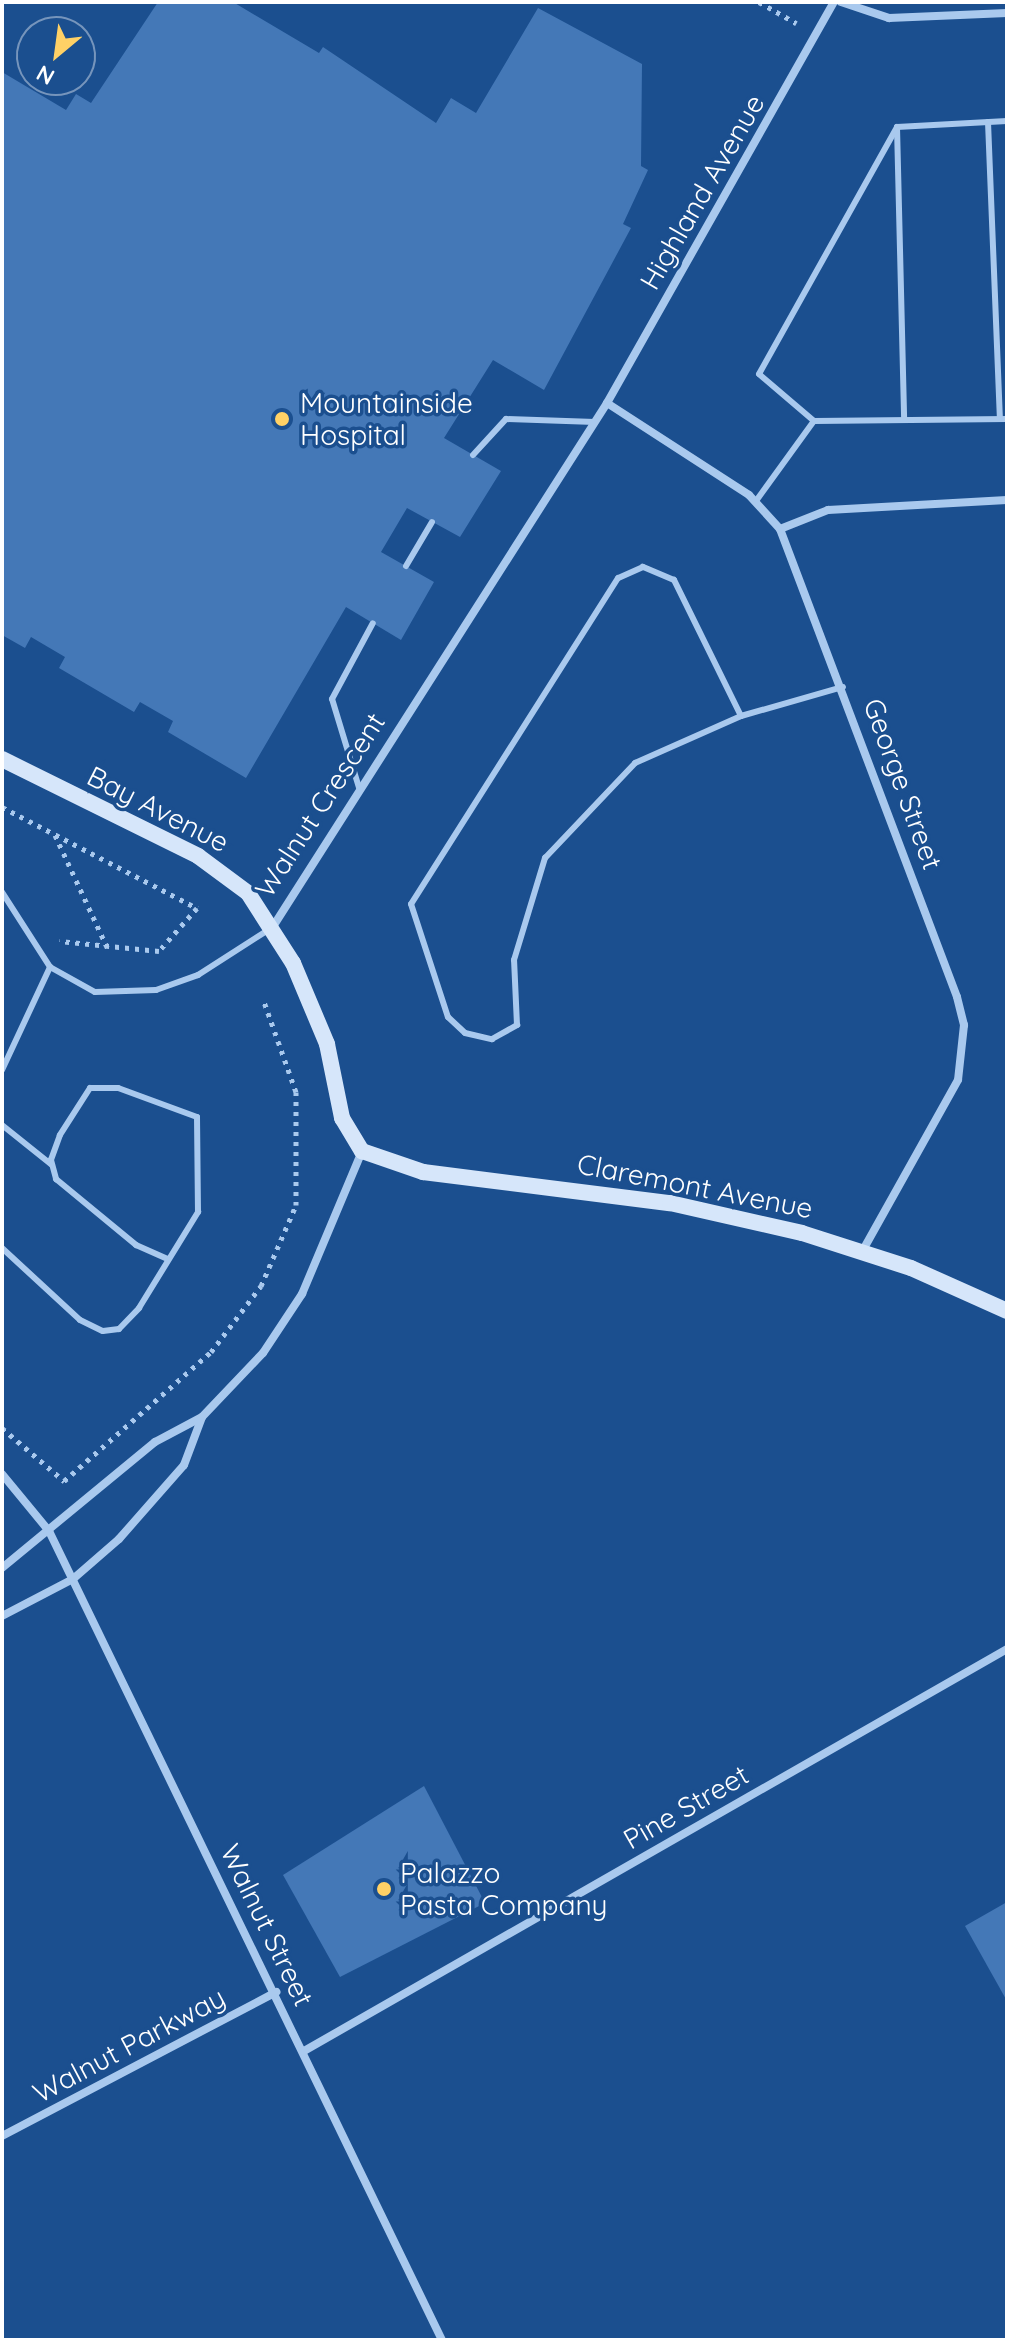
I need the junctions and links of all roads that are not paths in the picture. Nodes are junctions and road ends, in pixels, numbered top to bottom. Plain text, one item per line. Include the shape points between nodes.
1 (834, 2) edge
2 (841, 2) edge
3 (1007, 13) edge
4 (1007, 121) edge
5 (988, 122) junction
6 (897, 127) junction
7 (607, 403) junction
8 (904, 419) junction
9 (1003, 419) edge
10 (814, 421) junction
11 (595, 422) junction
12 (473, 455) dead end
13 (1007, 500) edge
14 (756, 501) junction
15 (432, 522) dead end
16 (780, 529) junction
17 (406, 566) dead end
18 (373, 623) dead end
19 (843, 687) junction
20 (741, 716) junction
21 (2, 759) edge
22 (360, 791) junction
23 (2, 892) edge
24 (274, 925) junction
25 (50, 967) junction
26 (2, 1070) edge
27 (2, 1125) edge
28 (362, 1151) junction
29 (53, 1165) junction
30 (2, 1248) edge
31 (863, 1250) junction
32 (167, 1259) junction
33 (1007, 1311) edge
34 (202, 1417) junction
35 (2, 1474) edge
36 (49, 1531) junction
37 (2, 1568) edge
38 (73, 1579) junction
39 (2, 1616) edge
40 (1007, 1649) edge
41 (276, 1992) junction
42 (304, 2051) junction
43 (2, 2136) edge
44 (442, 2340) edge

1 - 7 street, Highland Avenue
2 - 3 street via 889,18
4 - 5 lane
5 - 6 lane
5 - 9 lane
6 - 8 lane
6 - 10 lane via 759,374
7 - 11 street, Walnut Crescent
7 - 14 street, George Street
8 - 9 lane
8 - 10 lane
10 - 14 lane
11 - 12 lane via 506,419
11 - 22 street, Walnut Crescent
13 - 16 street via 828,510
14 - 16 street, George Street
15 - 17 lane
16 - 19 street, George Street
18 - 22 lane via 332,699
19 - 20 lane
19 - 31 street, George Street via 964,1025 958,1080
20 - 20 lane via 635,763 545,858 514,960 517,1025 492,1039 465,1033 448,1017 411,904 618,578 643,567 674,580
21 - 24 street, Bay Avenue via 228,874
22 - 24 street, Walnut Crescent
23 - 25 lane
24 - 25 lane via 198,975 156,990 95,992
24 - 28 street, Walnut Crescent via 327,1044 349,1138
25 - 26 lane
27 - 29 lane
28 - 31 street, Claremont Avenue via 423,1172 670,1203
28 - 34 street via 302,1294 263,1353
29 - 32 lane via 69,1194
29 - 32 lane via 60,1135 90,1088 149,1094 197,1117 198,1212 186,1241
30 - 32 lane via 80,1320 103,1331 119,1329 139,1308
31 - 33 street, Claremont Avenue
34 - 36 street via 155,1442
34 - 38 street via 184,1465
35 - 36 street, Walnut Street
36 - 37 street
36 - 38 street, Walnut Street
38 - 39 street
38 - 41 street, Walnut Street
40 - 42 street, Pine Street
41 - 42 street, Walnut Street
41 - 43 street, Walnut Parkway
42 - 44 street, Walnut Street

